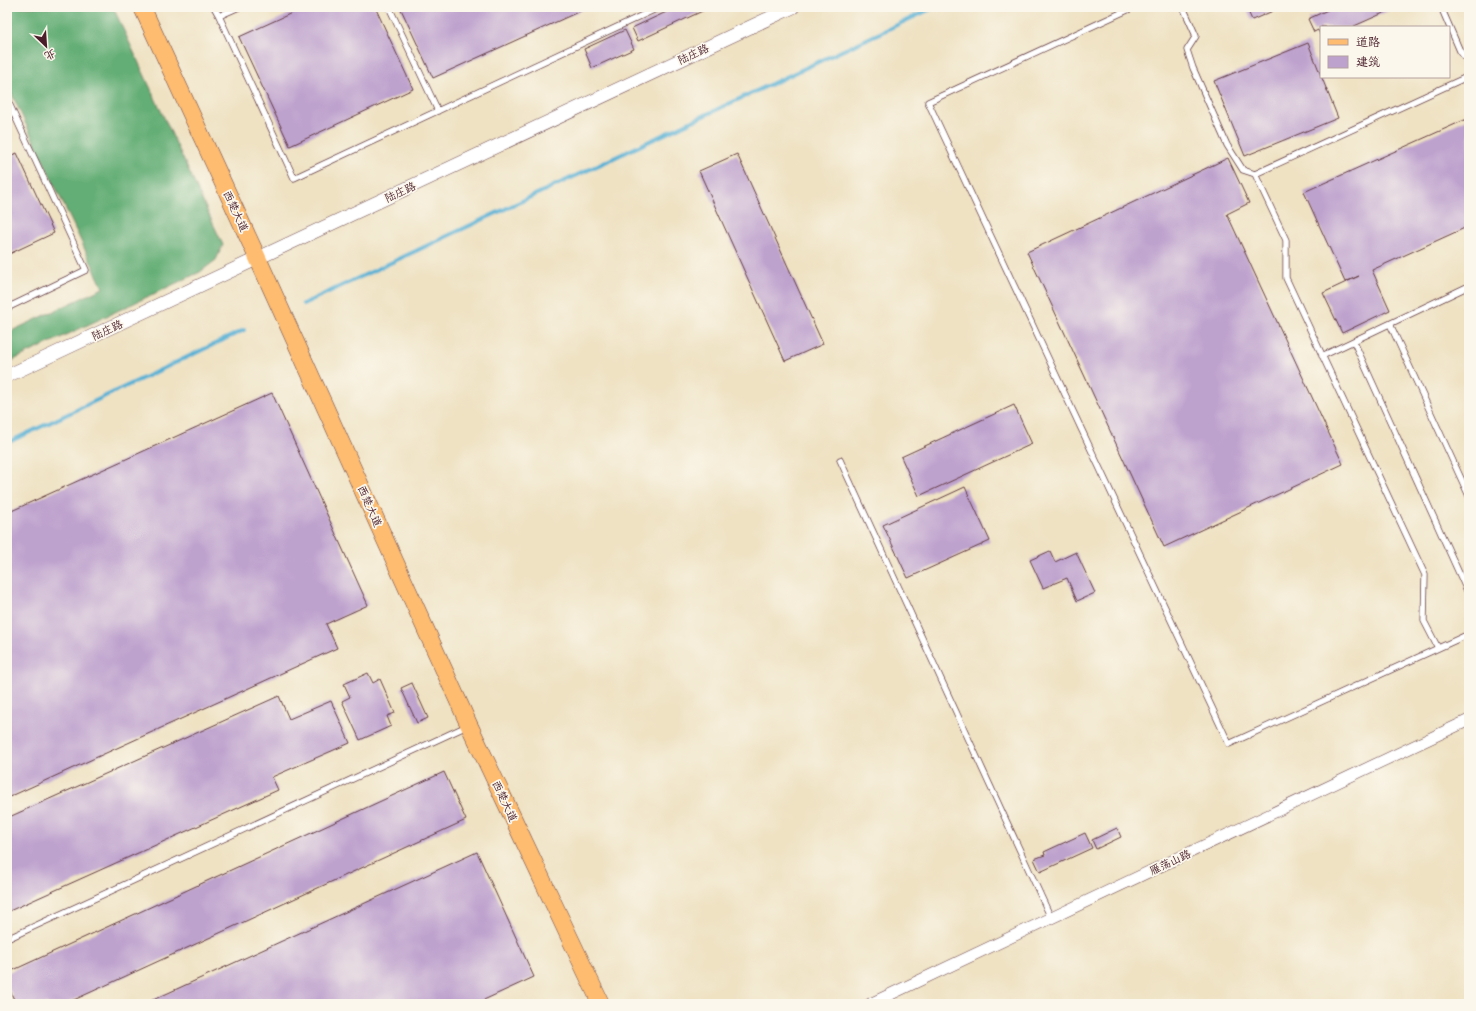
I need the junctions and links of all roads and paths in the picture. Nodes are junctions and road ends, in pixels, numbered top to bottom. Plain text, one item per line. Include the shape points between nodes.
1 (142, 7) edge
2 (214, 7) edge
3 (239, 7) edge
4 (390, 7) edge
5 (660, 7) edge
6 (793, 7) edge
7 (1134, 7) edge
8 (1183, 7) edge
9 (1441, 7) edge
10 (219, 16) junction
11 (1449, 26) edge
12 (1450, 28) edge
13 (1469, 63) edge
14 (1469, 76) edge
15 (7, 99) edge
16 (438, 111) junction
17 (1255, 174) junction
18 (258, 259) junction
19 (1469, 286) edge
20 (7, 308) edge
21 (1390, 324) junction
22 (1354, 342) junction
23 (1322, 356) junction
24 (7, 376) edge
25 (840, 460) dead end
26 (1469, 496) edge
27 (1469, 577) edge
28 (1462, 580) junction
29 (1469, 595) edge
30 (1469, 634) edge
31 (1438, 648) junction
32 (1469, 720) edge
33 (469, 725) junction
34 (1051, 918) junction
35 (7, 939) edge
36 (601, 1004) edge
37 (870, 1004) edge

1 - 18 main road, 西楚大道
2 - 10 lane
3 - 10 lane
4 - 16 lane
5 - 16 lane
6 - 18 street, 陆庄路
7 - 31 lane via 928,102 1229,744
8 - 17 lane via 1196,36 1187,50 1193,68 1227,145 1243,170
9 - 11 lane
10 - 16 lane via 294,178
12 - 13 lane via 1460,52
14 - 17 lane
15 - 20 lane via 86,270
17 - 23 lane via 1286,240 1286,278
18 - 24 street, 陆庄路
18 - 33 main road, 西楚大道
19 - 21 lane
21 - 22 lane
21 - 26 lane
22 - 23 lane
22 - 28 lane
23 - 31 lane via 1425,575 1424,621
25 - 34 lane
27 - 28 lane
28 - 29 lane
30 - 31 lane
32 - 34 street, 雁荡山路
33 - 35 lane
33 - 36 main road, 西楚大道
34 - 37 street, 雁荡山路

